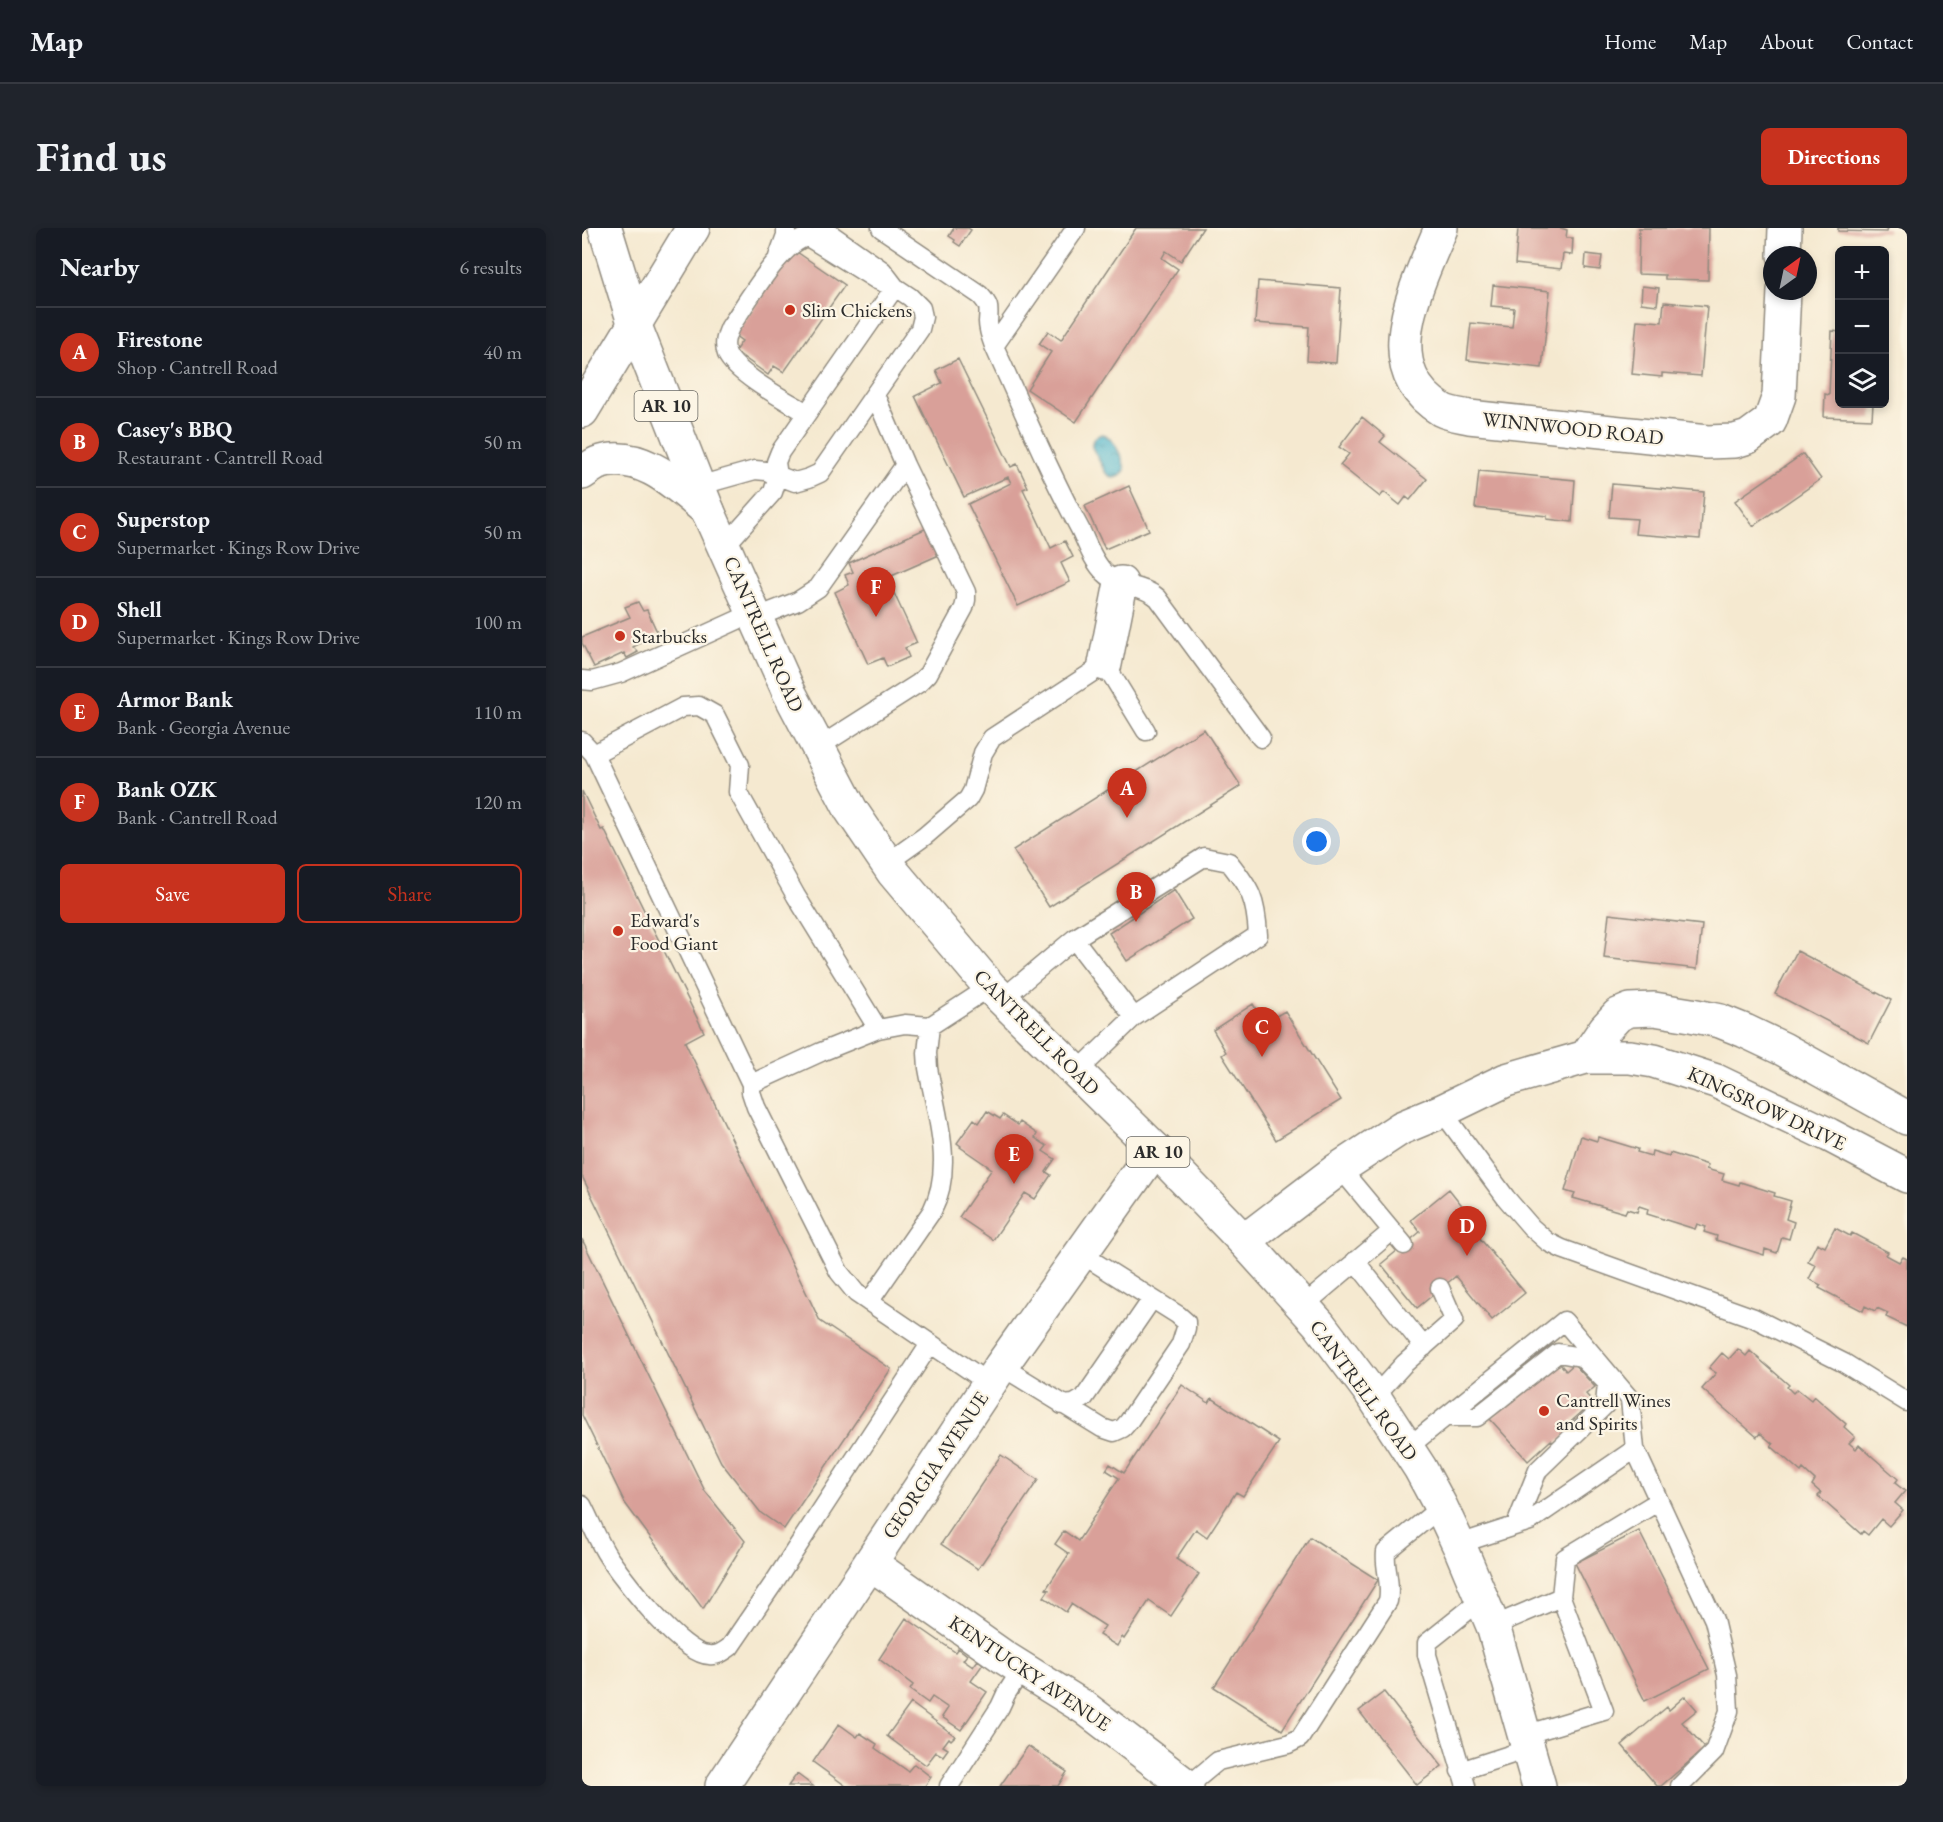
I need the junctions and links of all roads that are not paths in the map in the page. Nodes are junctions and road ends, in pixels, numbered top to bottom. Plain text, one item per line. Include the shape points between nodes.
1 (605, 228) edge
2 (693, 228) edge
3 (786, 228) edge
4 (822, 228) edge
5 (881, 228) edge
6 (1076, 228) edge
7 (1441, 228) edge
8 (1785, 228) edge
9 (1785, 246) edge
10 (778, 257) junction
11 (895, 286) junction
12 (1784, 300) edge
13 (635, 326) junction
14 (994, 346) junction
15 (875, 395) junction
16 (582, 411) edge
17 (807, 413) junction
18 (905, 465) junction
19 (582, 473) edge
20 (778, 476) junction
21 (703, 499) junction
22 (724, 547) junction
23 (1121, 583) junction
24 (754, 616) junction
25 (1105, 664) junction
26 (582, 680) edge
27 (1146, 731) dead end
28 (1261, 738) dead end
29 (588, 747) edge
30 (817, 748) junction
31 (887, 863) junction
32 (1074, 939) junction
33 (996, 993) junction
34 (1134, 1017) junction
35 (930, 1026) junction
36 (878, 1029) junction
37 (1586, 1057) junction
38 (1077, 1072) junction
39 (751, 1084) junction
40 (1442, 1111) junction
41 (1907, 1118) edge
42 (1155, 1149) junction
43 (1340, 1168) junction
44 (1907, 1176) edge
45 (1244, 1241) junction
46 (1080, 1253) junction
47 (1355, 1261) junction
48 (1440, 1288) dead end
49 (1152, 1299) junction
50 (869, 1302) junction
51 (1302, 1306) junction
52 (930, 1344) junction
53 (1424, 1347) junction
54 (995, 1375) junction
55 (1374, 1397) junction
56 (1907, 1402) edge
57 (1062, 1405) junction
58 (1445, 1416) junction
59 (1407, 1448) junction
60 (1635, 1449) junction
61 (1659, 1501) junction
62 (582, 1505) edge
63 (1441, 1508) junction
64 (1516, 1525) junction
65 (1458, 1544) junction
66 (870, 1563) junction
67 (1561, 1597) junction
68 (1487, 1613) junction
69 (1022, 1669) junction
70 (1526, 1742) junction
71 (1463, 1779) edge
72 (722, 1786) edge
73 (949, 1786) edge
74 (1188, 1786) edge
75 (1539, 1786) edge
76 (1680, 1786) edge

1 - 13 street, CANTRELL ROAD / AR 10
2 - 13 street
3 - 10 lane
4 - 11 lane via 882,270
5 - 14 lane via 980,295 989,308
6 - 14 lane
7 - 12 street, WINNWOOD ROAD via 1412,299 1406,329 1407,364 1419,392 1444,411 1469,417 1707,442 1748,437 1770,420 1779,396
8 - 9 street
10 - 11 lane via 808,237 877,280
10 - 17 lane via 730,327 725,347 738,369
11 - 15 lane via 921,308 923,318 914,339
11 - 17 lane
13 - 16 street
13 - 21 street, CANTRELL ROAD / AR 10
14 - 23 lane via 1059,491 1100,567
15 - 18 lane
15 - 20 lane via 820,473 795,482
17 - 20 lane via 778,456
18 - 24 lane via 818,588 798,601
18 - 30 lane via 966,592 964,608 928,675
19 - 21 street via 598,463 621,460 656,471
20 - 21 lane via 755,470
20 - 22 lane via 773,492
21 - 22 street, CANTRELL ROAD / AR 10
22 - 24 street, CANTRELL ROAD / AR 10
23 - 25 street
23 - 28 lane via 1145,589 1158,598
24 - 26 lane via 621,673
24 - 30 street, CANTRELL ROAD / AR 10
25 - 27 lane
25 - 31 lane via 992,738 968,799
29 - 36 lane via 683,707 699,706 715,715 740,765 738,792
29 - 39 lane
30 - 31 street, CANTRELL ROAD / AR 10 via 851,810
31 - 33 street, CANTRELL ROAD / AR 10
32 - 33 lane
32 - 34 lane
32 - 34 lane via 1204,857 1229,862 1247,885 1257,910 1258,935
33 - 35 lane
33 - 38 street, CANTRELL ROAD / AR 10
34 - 38 lane
35 - 36 lane
35 - 50 lane via 928,1068 944,1158 939,1198
36 - 39 lane
37 - 40 street, KINGSROW DRIVE via 1506,1080
37 - 41 street via 1605,1029 1630,1010 1691,1014 1720,1021 1783,1049
37 - 44 street, KINGSROW DRIVE via 1654,1061 1716,1081
38 - 42 street, CANTRELL ROAD / AR 10
39 - 50 lane via 756,1107 839,1272
40 - 43 street, KINGSROW DRIVE via 1401,1128
40 - 56 lane via 1506,1198 1548,1242 1743,1313 1844,1363
42 - 45 street, CANTRELL ROAD / AR 10
42 - 46 street, GEORGIA AVENUE
43 - 45 street, KINGSROW DRIVE
43 - 47 lane via 1398,1238
45 - 51 street, CANTRELL ROAD / AR 10
46 - 49 lane
46 - 54 street, GEORGIA AVENUE
47 - 51 lane
47 - 53 lane
48 - 53 lane via 1454,1320
49 - 57 lane via 1084,1398
49 - 57 lane via 1182,1318 1186,1328 1181,1344 1129,1421 1114,1432
50 - 52 lane
51 - 55 street, CANTRELL ROAD / AR 10
52 - 54 lane
52 - 62 lane via 773,1584 730,1647 720,1654 695,1652 658,1618 608,1557
53 - 55 lane
54 - 57 lane
54 - 66 street, GEORGIA AVENUE
55 - 59 street, CANTRELL ROAD / AR 10
58 - 59 lane
58 - 60 lane via 1564,1322 1630,1399
58 - 64 lane via 1477,1417 1558,1353 1581,1357 1606,1383 1605,1405 1538,1470
59 - 63 street, CANTRELL ROAD / AR 10
60 - 61 lane
60 - 64 lane via 1530,1521
61 - 67 lane via 1565,1558
61 - 76 lane via 1714,1620 1727,1675 1729,1711 1714,1752
63 - 65 street, CANTRELL ROAD / AR 10
63 - 74 lane via 1386,1552 1388,1601 1300,1738 1218,1761
64 - 65 lane
65 - 68 street, CANTRELL ROAD / AR 10
66 - 69 street, KENTUCKY AVENUE
66 - 72 street, GEORGIA AVENUE
67 - 68 lane
67 - 70 lane via 1604,1711
68 - 70 street, CANTRELL ROAD / AR 10
68 - 71 lane via 1427,1643 1427,1655
69 - 73 lane
69 - 74 street, KENTUCKY AVENUE via 1085,1708
70 - 71 lane
70 - 75 street, CANTRELL ROAD / AR 10

